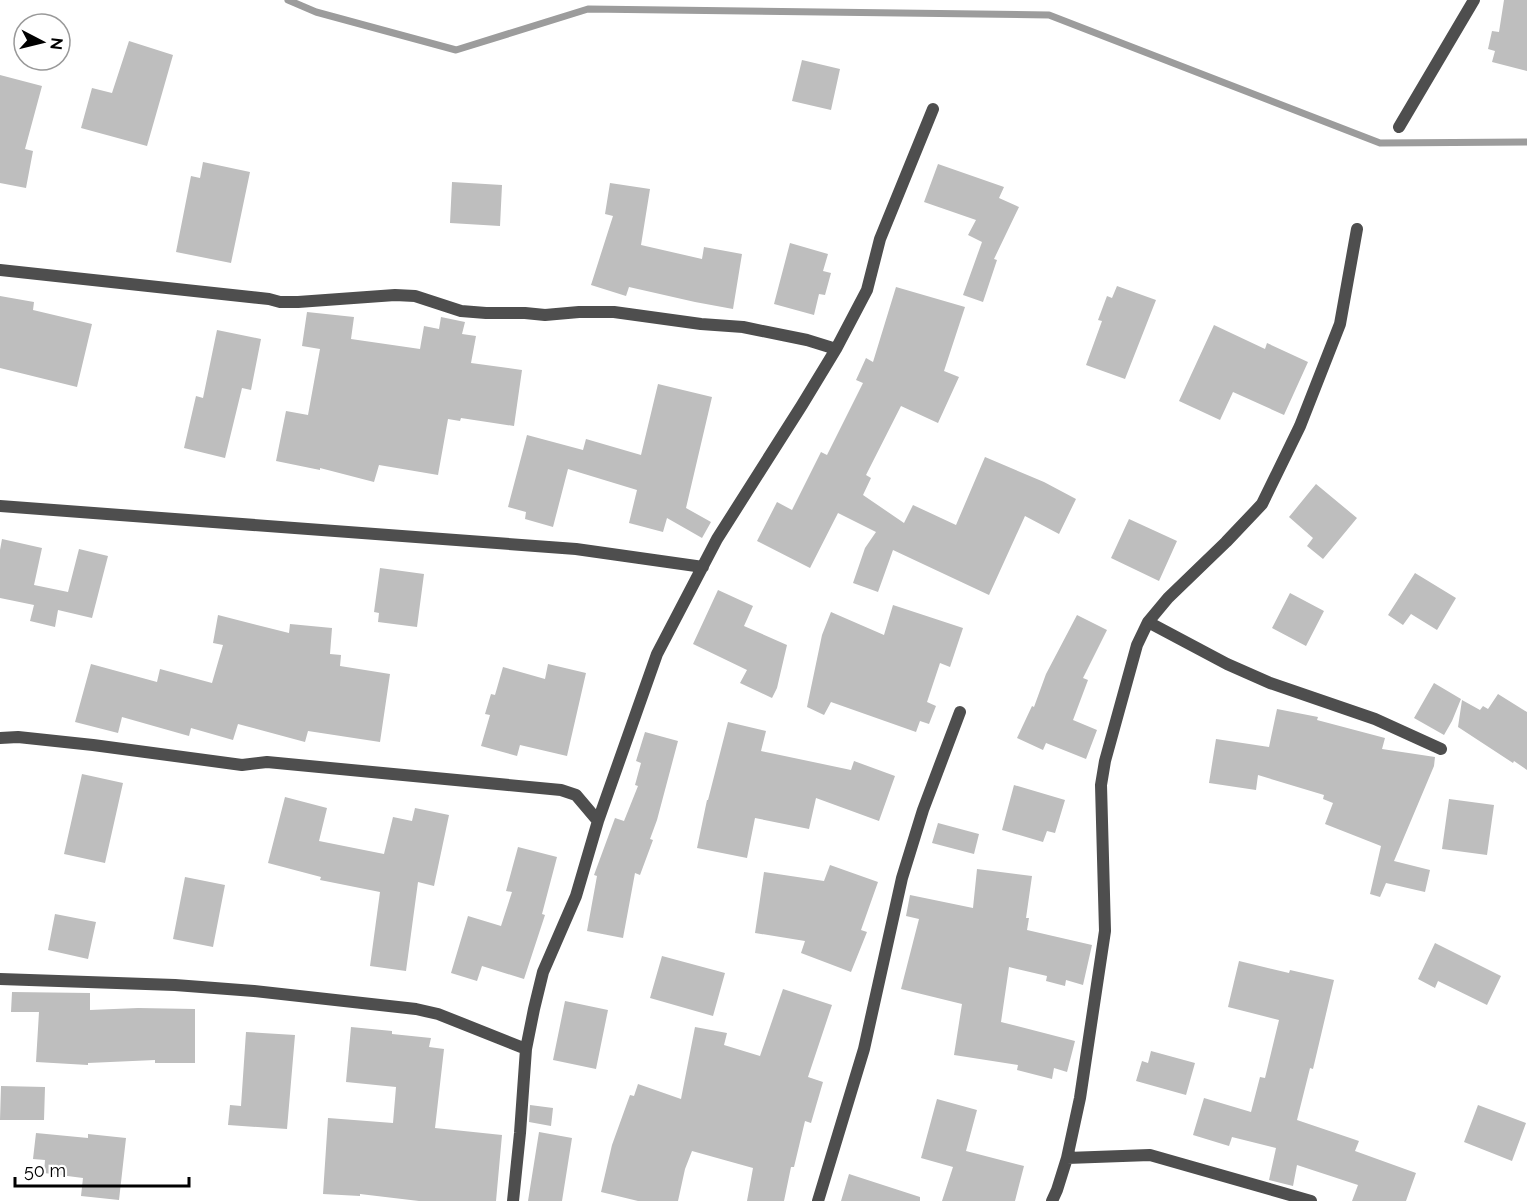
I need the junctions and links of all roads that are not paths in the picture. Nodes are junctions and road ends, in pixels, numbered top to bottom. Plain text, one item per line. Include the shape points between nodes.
1 (1474, 0) edge
2 (933, 109) dead end
3 (1399, 127) dead end
4 (1357, 230) dead end
5 (0, 270) edge
6 (836, 349) junction
7 (0, 506) edge
8 (703, 567) junction
9 (1148, 622) junction
10 (960, 712) dead end
11 (0, 738) edge
12 (1440, 749) dead end
13 (598, 820) junction
14 (0, 979) edge
15 (526, 1048) junction
16 (1068, 1158) junction
17 (513, 1201) edge
18 (818, 1201) edge
19 (1052, 1201) edge
20 (1311, 1201) edge

1 - 3 street
2 - 6 street via 880,238 867,290
4 - 9 street via 1340,324 1300,426 1262,504
5 - 6 street via 280,302 395,295 486,313 614,312 743,327
6 - 8 street
7 - 8 street via 576,549
8 - 13 street via 657,654
9 - 12 street via 1270,683 1375,719
9 - 16 street via 1137,645 1101,785 1105,931
10 - 18 street via 902,878 864,1049
11 - 13 street via 72,743 242,765 267,762 561,790 576,795
13 - 15 street via 576,896 543,972
14 - 15 street via 175,985 416,1009
15 - 17 street
16 - 19 street
16 - 20 street via 1150,1155

